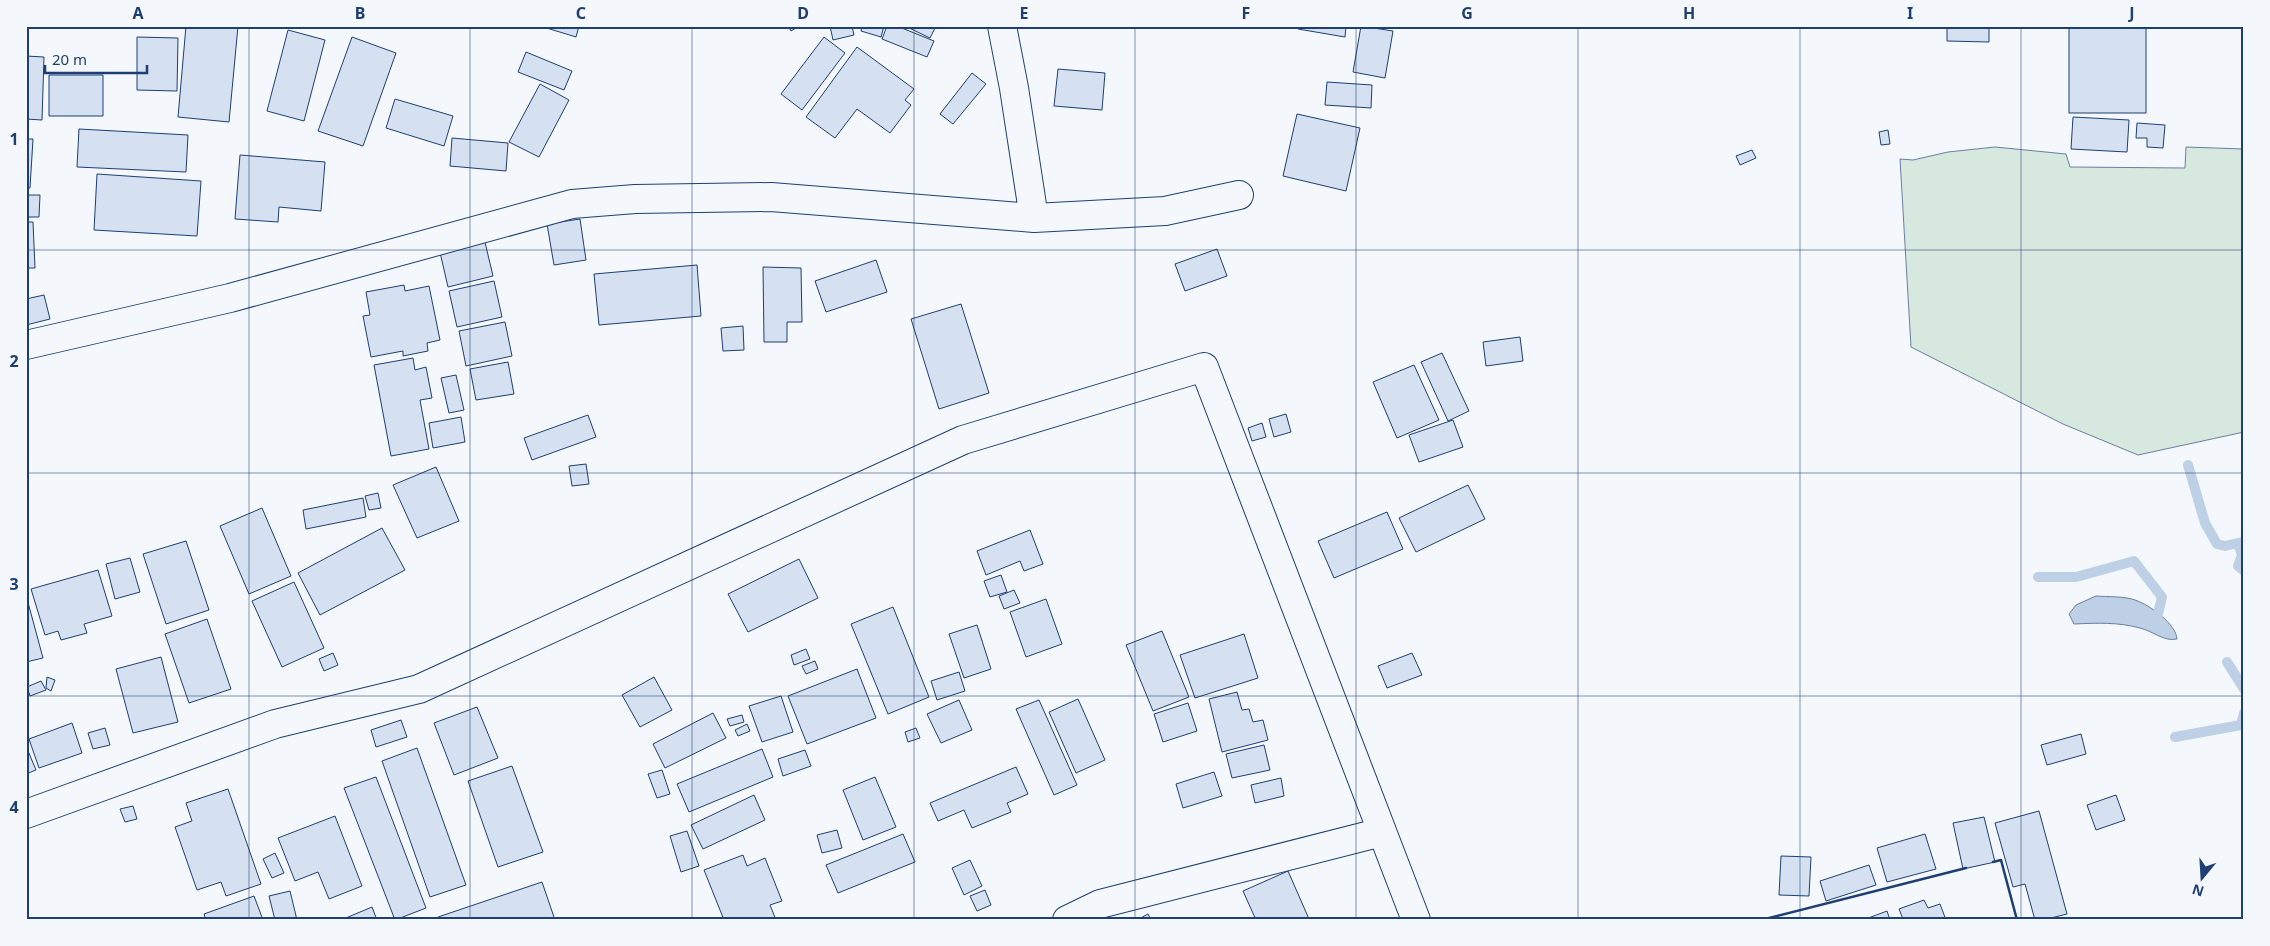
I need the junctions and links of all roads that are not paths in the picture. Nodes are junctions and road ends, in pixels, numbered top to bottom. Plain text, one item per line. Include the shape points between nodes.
1 (1002, 26) edge
2 (1239, 195) dead end
3 (1034, 218) junction
4 (26, 345) edge
5 (26, 814) edge
6 (1382, 832) junction
7 (1067, 920) edge
8 (1416, 920) edge

1 - 3 street
2 - 3 street via 1165,211
3 - 4 street via 771,197 635,199 572,204 230,298
5 - 6 street via 275,724 419,689 963,440 1204,367
6 - 7 street via 1100,904
6 - 8 street

